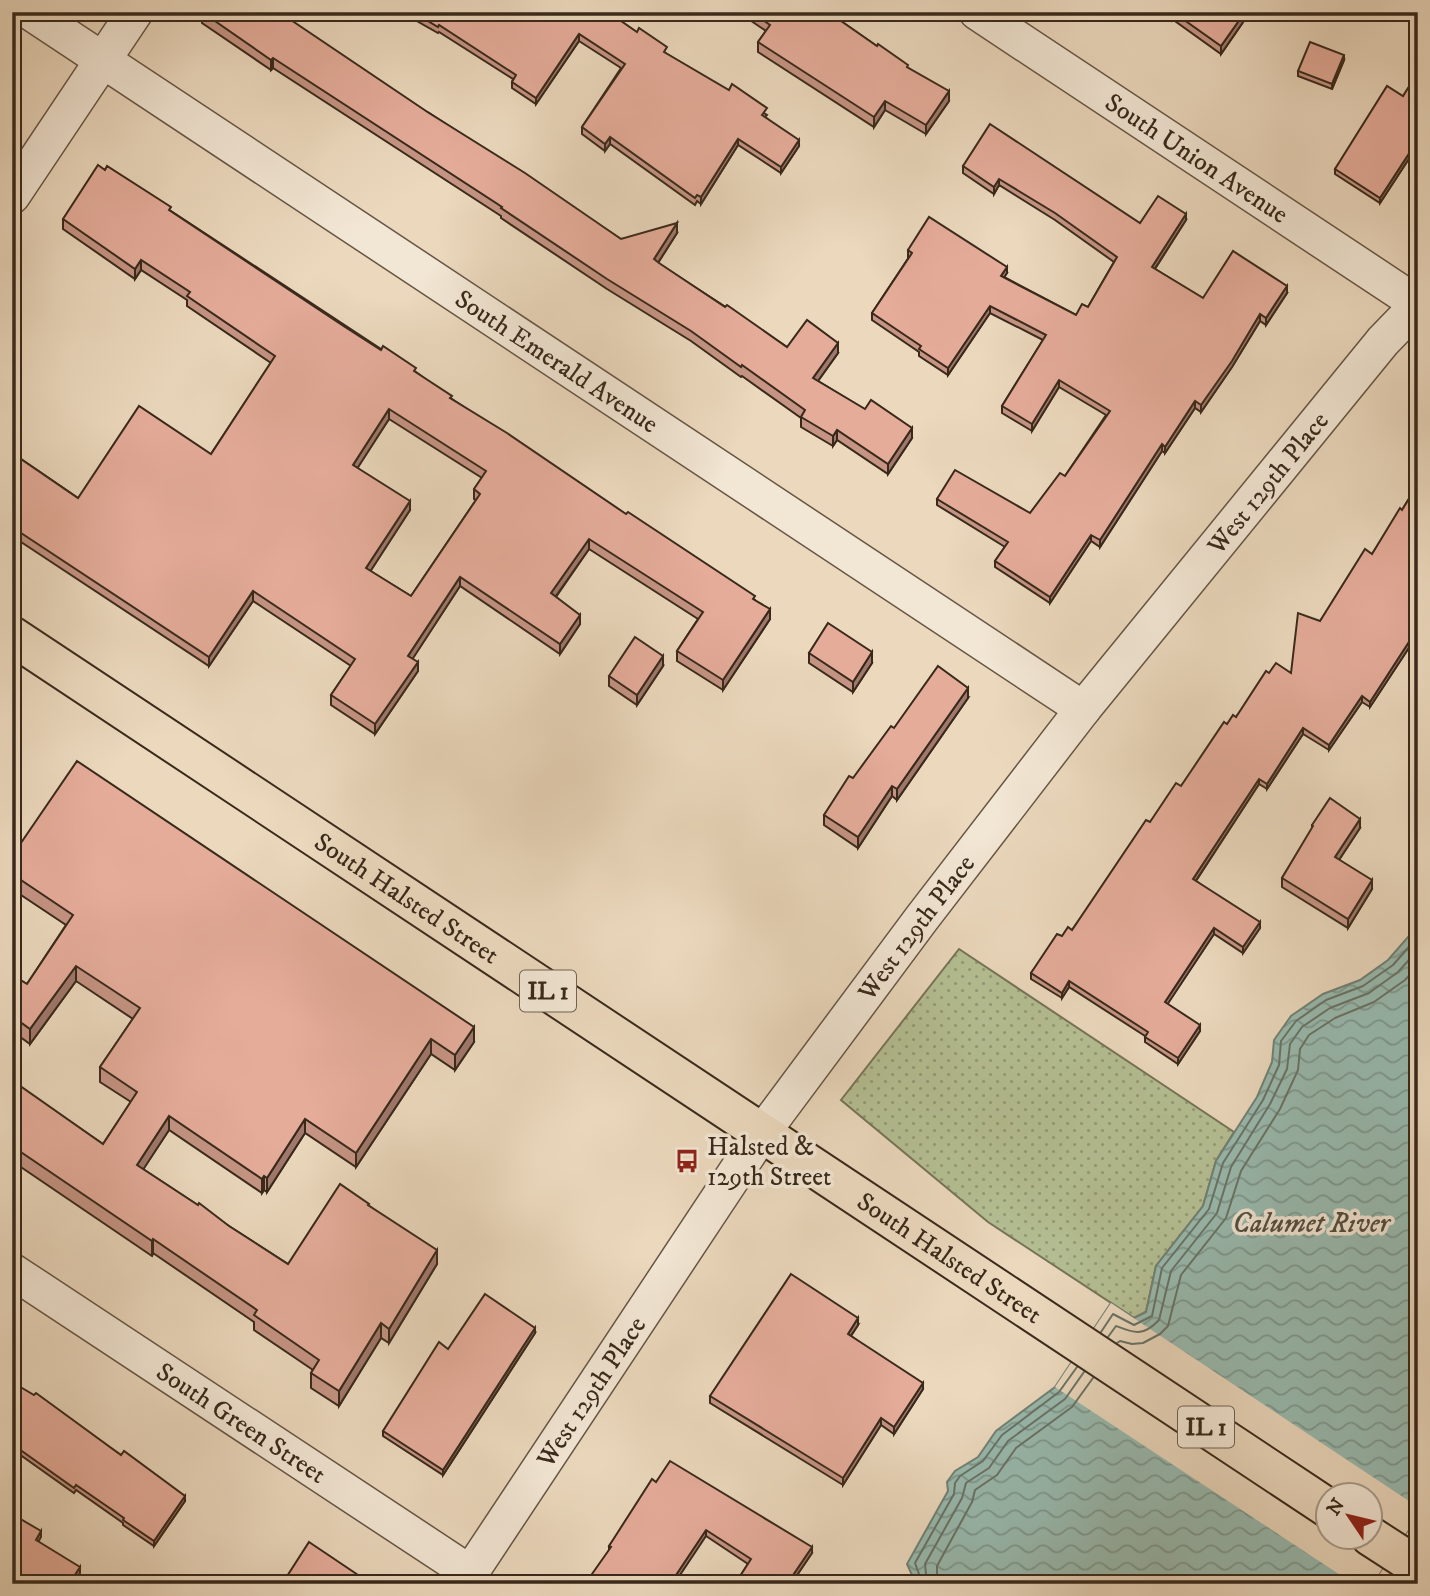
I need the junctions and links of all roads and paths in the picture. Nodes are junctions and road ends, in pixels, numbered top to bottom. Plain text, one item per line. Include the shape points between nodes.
1 (30, 12) edge
2 (135, 12) edge
3 (977, 12) edge
4 (103, 61) junction
5 (12, 196) edge
6 (1418, 304) edge
7 (12, 636) edge
8 (1083, 709) junction
9 (762, 1133) junction
10 (12, 1271) edge
11 (1314, 1499) edge
12 (466, 1578) edge

1 - 4 street, South Emerald Avenue
2 - 4 street
3 - 6 street, South Union Avenue
4 - 5 street
4 - 8 street, South Emerald Avenue
6 - 8 street, West 129th Place
7 - 9 main road, South Halsted Street / IL 1
8 - 9 street, West 129th Place
9 - 11 main road, South Halsted Street / IL 1
9 - 12 street, West 129th Place
10 - 12 street, South Green Street

